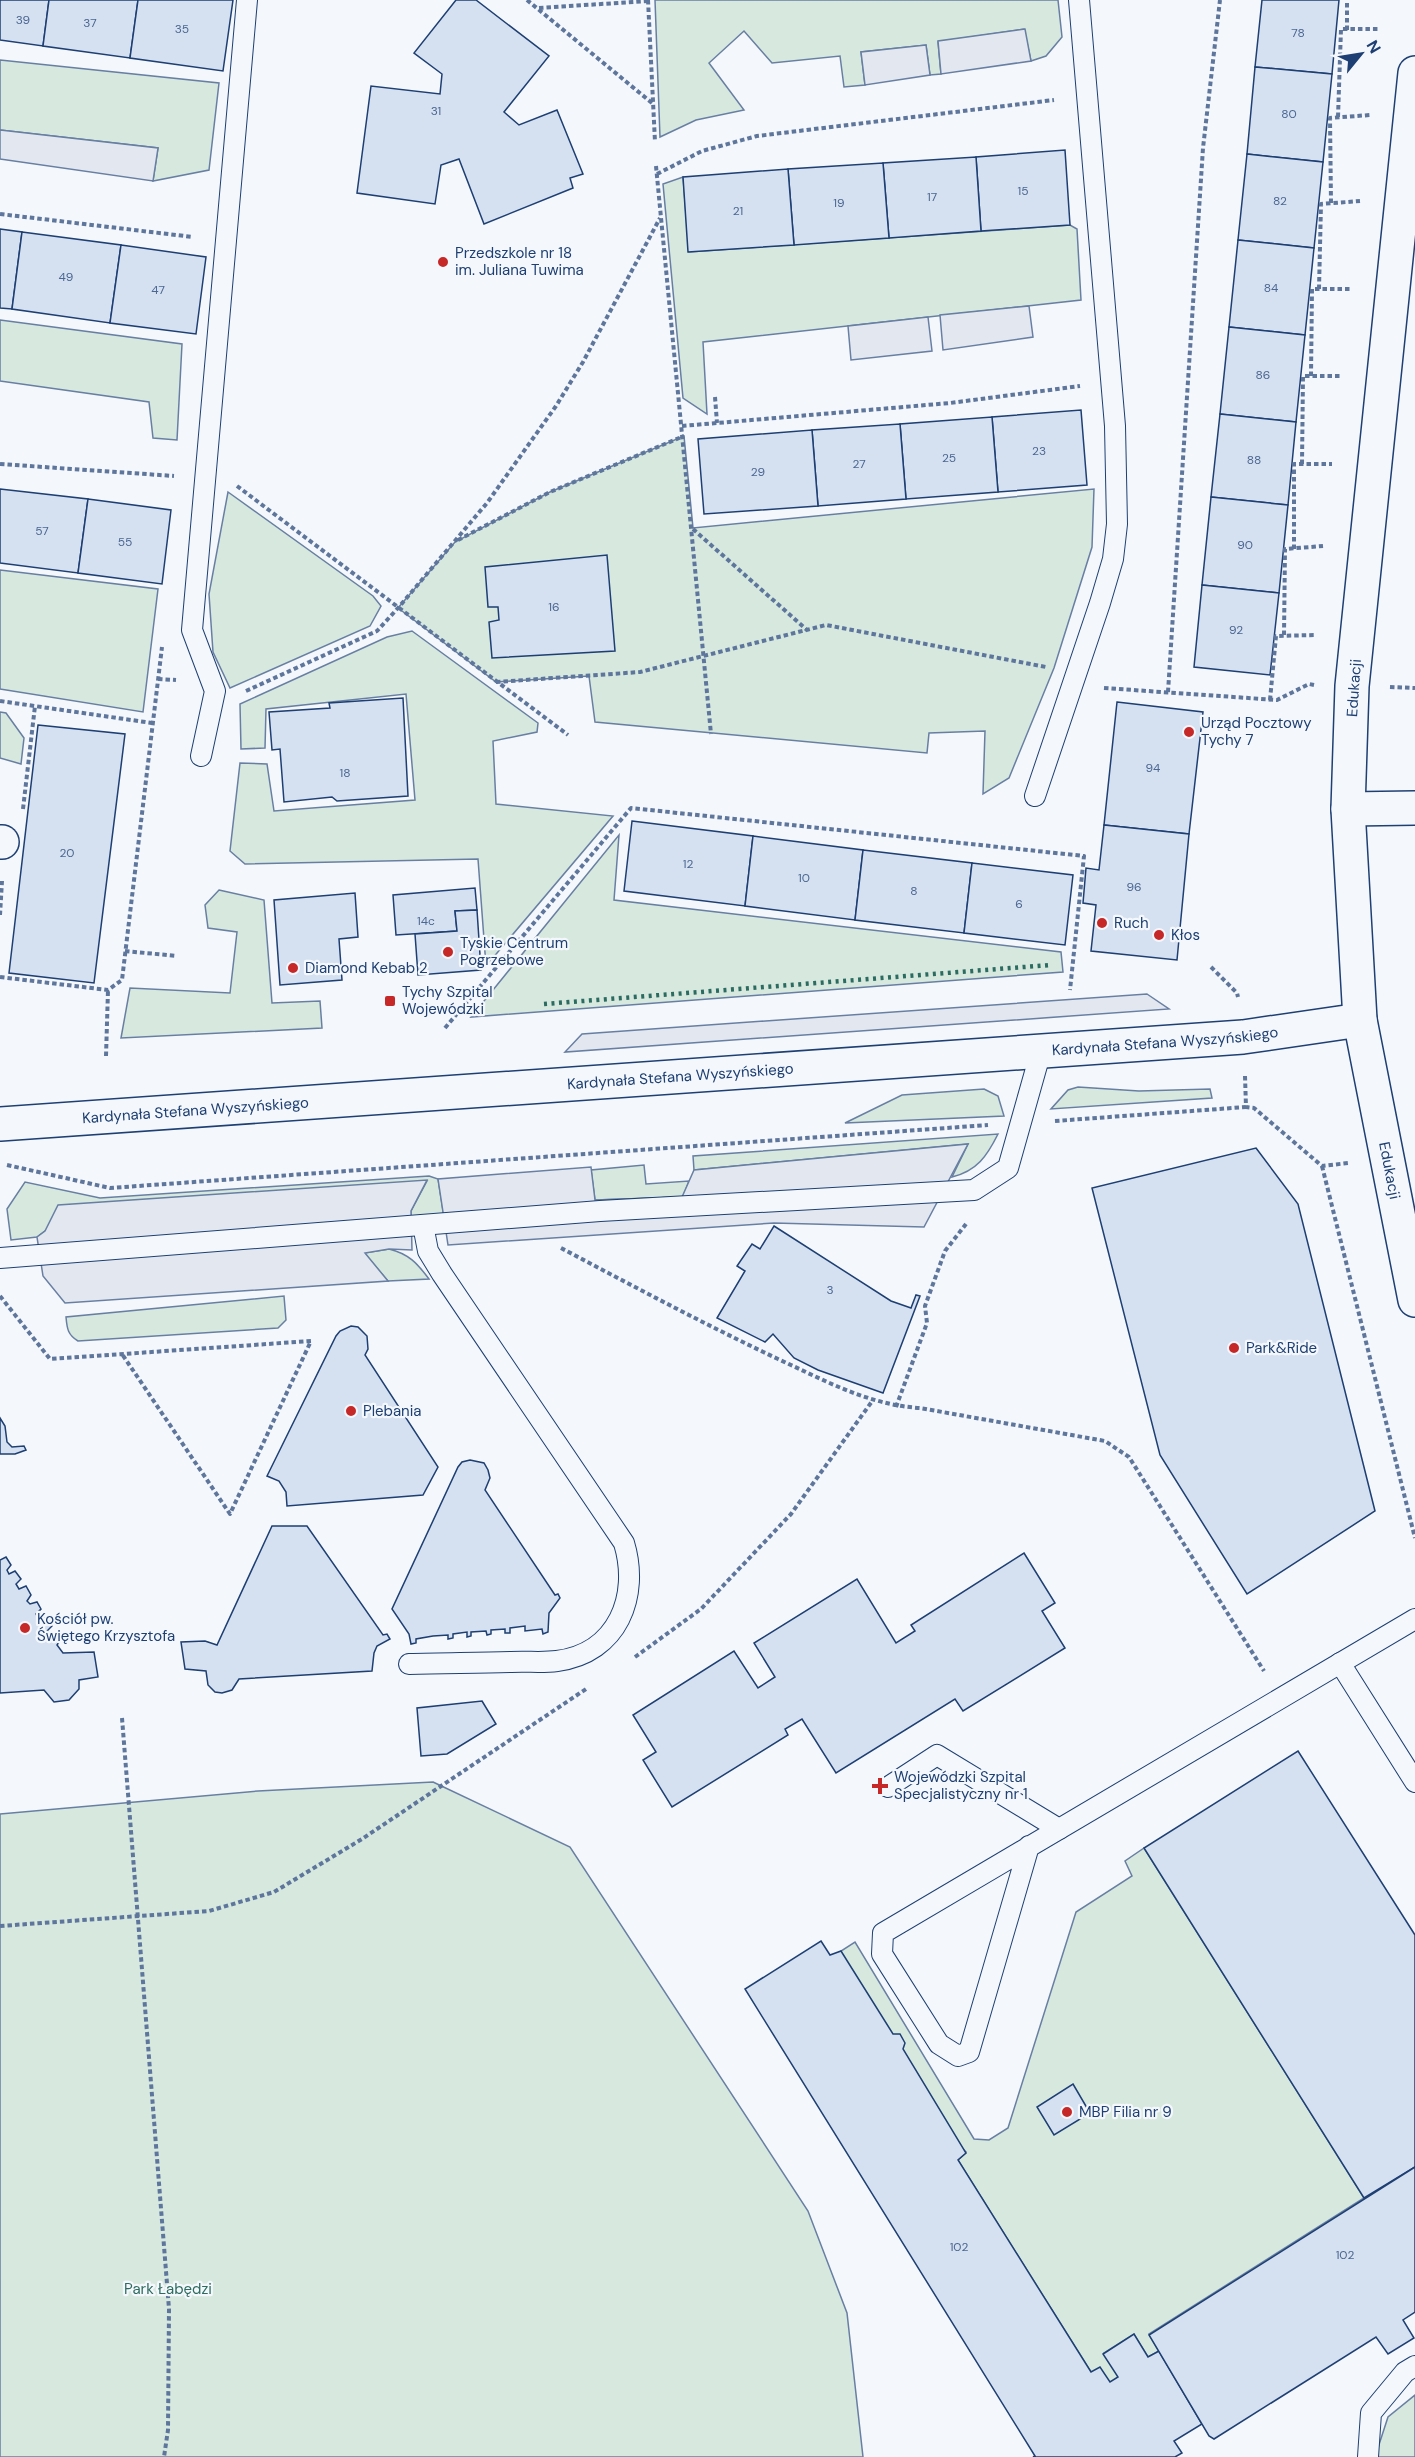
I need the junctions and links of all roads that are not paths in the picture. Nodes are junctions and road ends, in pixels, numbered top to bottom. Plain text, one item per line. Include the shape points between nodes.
1 (247, 0) edge
2 (1079, 0) edge
3 (1415, 73) edge
4 (201, 756) dead end
5 (1035, 796) dead end
6 (1415, 808) edge
7 (1348, 809) junction
8 (1360, 1020) junction
9 (1041, 1051) junction
10 (0, 1124) edge
11 (423, 1225) junction
12 (0, 1258) edge
13 (1415, 1300) edge
14 (1415, 1619) edge
15 (1340, 1663) junction
16 (409, 1664) dead end
17 (1415, 1782) edge
18 (888, 1787) dead end
19 (1059, 1829) junction
20 (1029, 1846) junction
21 (1415, 2366) edge
22 (1368, 2457) edge

1 - 4 lane via 192,630 215,691
2 - 5 lane via 1115,426 1117,524 1113,559
3 - 7 street, Edukacji via 1353,686
6 - 7 street
7 - 8 street, Edukacji
8 - 9 street, Kardynała Stefana Wyszyńskiego via 1243,1036
8 - 13 street, Edukacji
9 - 10 street, Kardynała Stefana Wyszyńskiego
9 - 11 lane via 1008,1168 974,1190
11 - 12 lane
11 - 16 lane via 429,1251 442,1274 624,1543 631,1564 629,1598 614,1630 586,1651 559,1660
14 - 15 lane
15 - 17 lane
15 - 19 lane
18 - 19 lane via 937,1755
19 - 20 lane
20 - 20 lane via 883,1933 882,1954 939,2044 958,2056 969,2052
21 - 22 lane via 1405,2372 1371,2413

